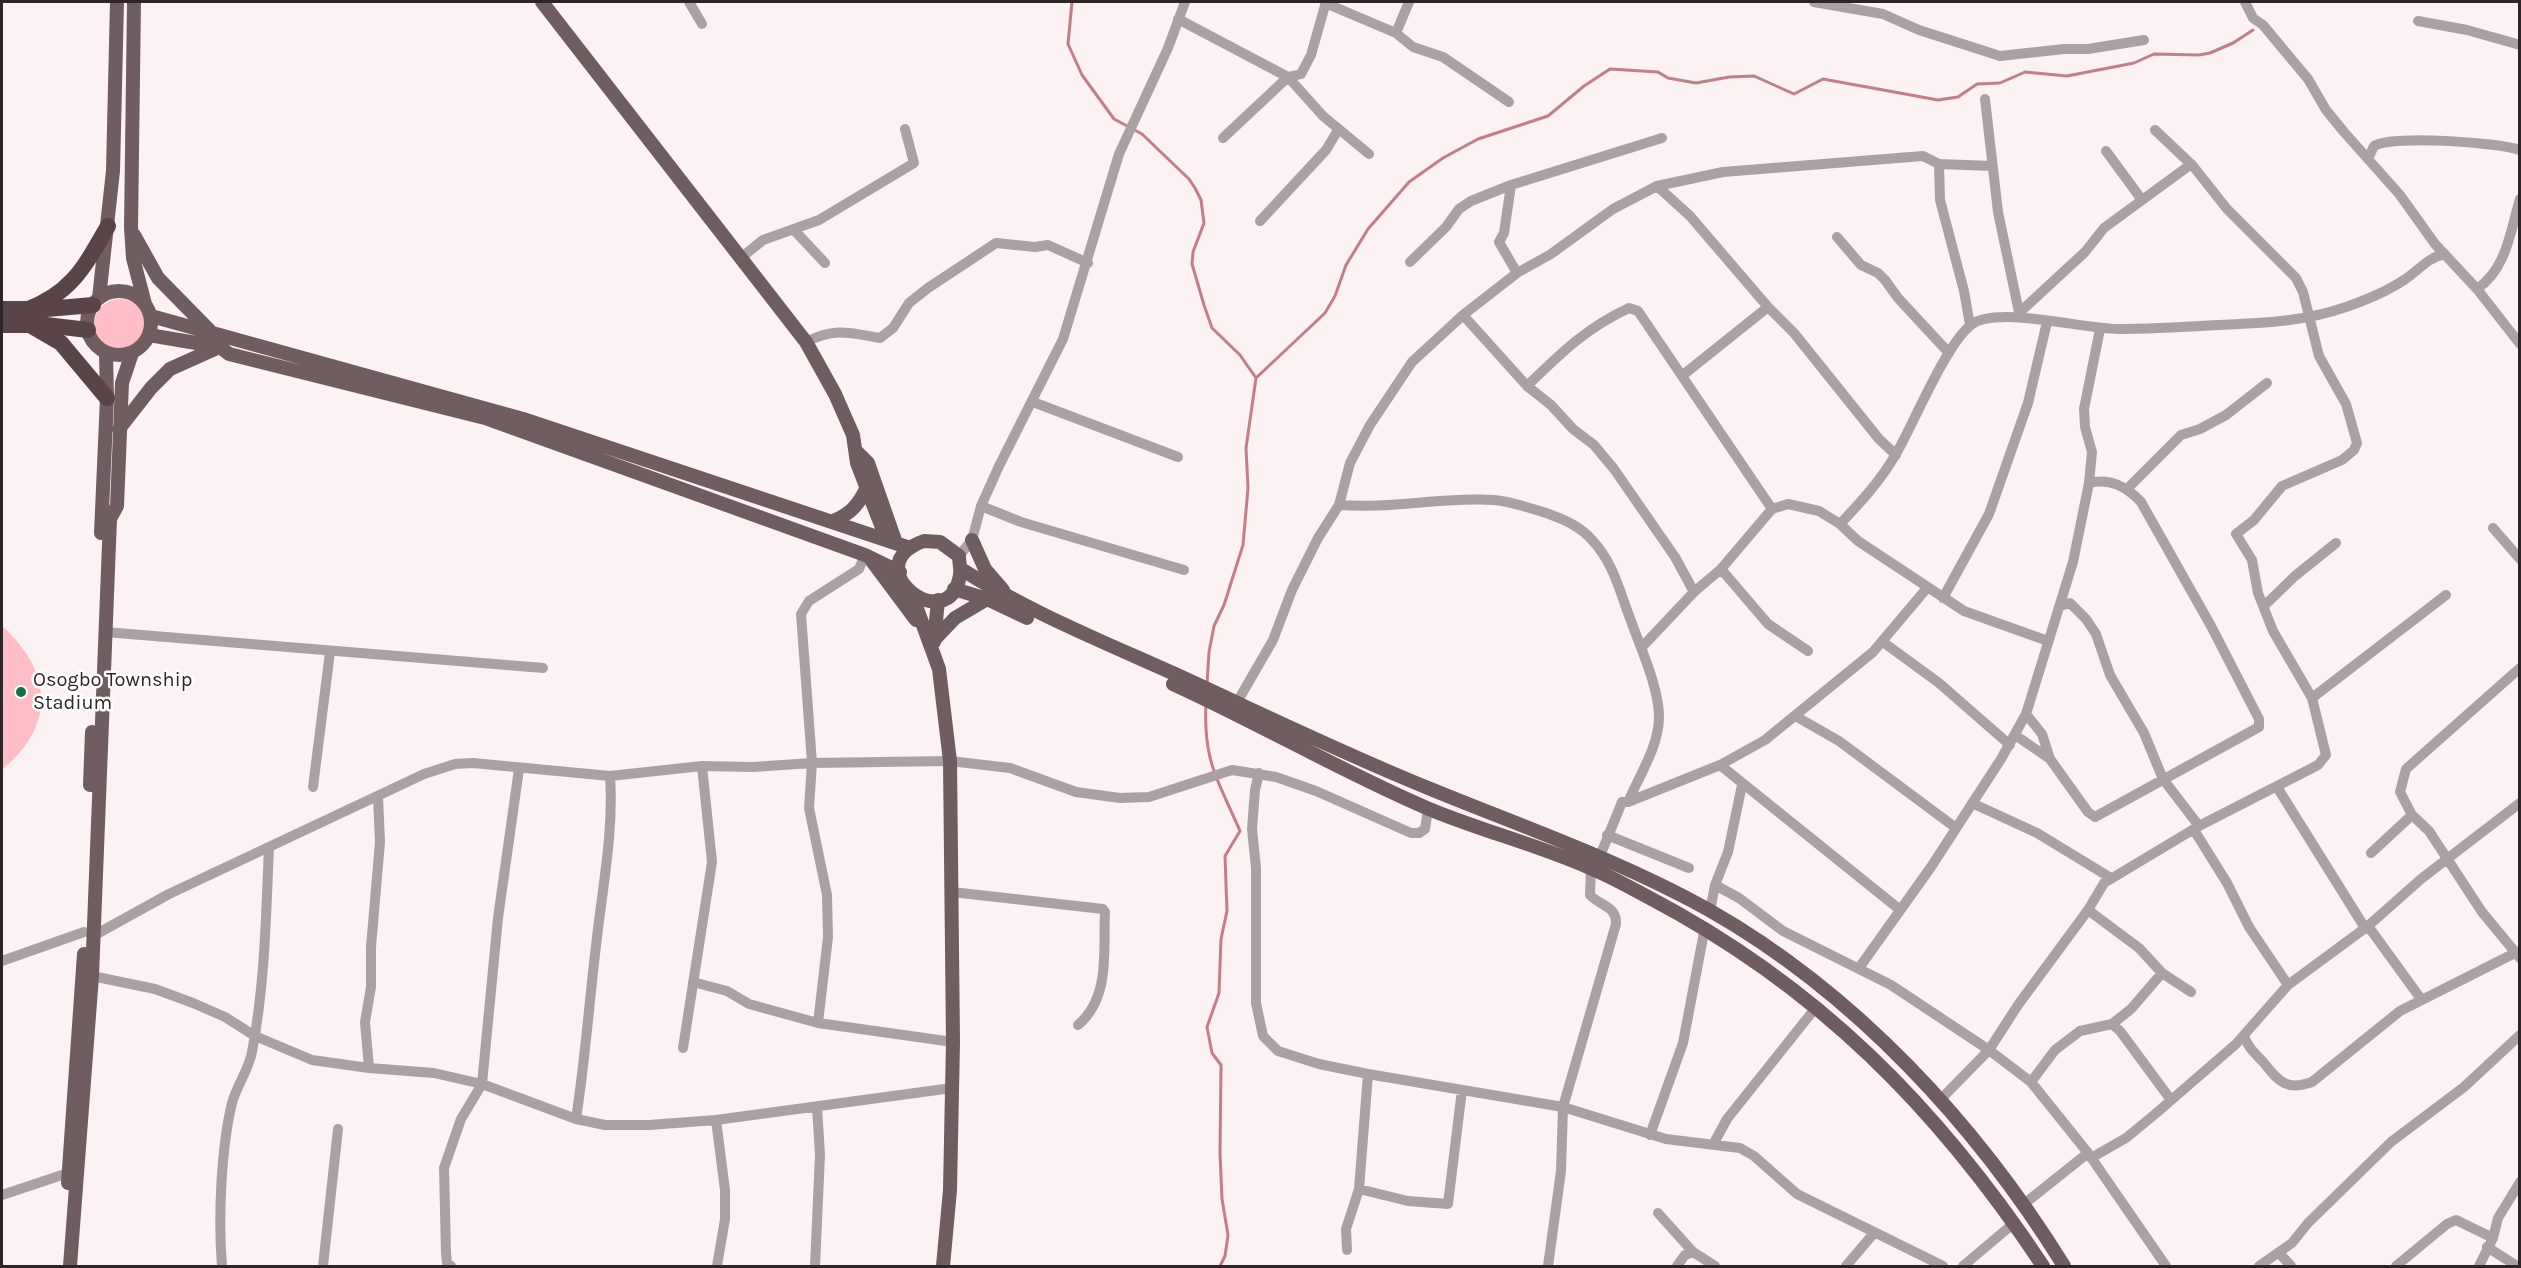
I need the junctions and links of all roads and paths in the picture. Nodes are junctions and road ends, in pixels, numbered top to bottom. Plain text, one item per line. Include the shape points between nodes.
1 (117, 2) edge
2 (134, 2) edge
3 (542, 2) edge
4 (689, 2) edge
5 (1185, 2) edge
6 (1326, 2) edge
7 (1409, 2) edge
8 (1814, 2) edge
9 (2245, 2) edge
10 (1178, 20) junction
11 (2418, 21) dead end
12 (702, 24) dead end
13 (1396, 33) junction
14 (2144, 40) dead end
15 (2520, 45) edge
16 (1288, 77) junction
17 (1985, 99) dead end
18 (1509, 102) dead end
19 (905, 129) dead end
20 (1338, 130) junction
21 (2155, 130) dead end
22 (1223, 138) dead end
23 (1662, 138) dead end
24 (2520, 150) edge
25 (2106, 151) dead end
26 (1369, 153) dead end
27 (2368, 159) junction
28 (1938, 164) junction
29 (2190, 165) junction
30 (1992, 166) junction
31 (1511, 184) junction
32 (1657, 186) junction
33 (2520, 199) edge
34 (2142, 200) junction
35 (1260, 221) dead end
36 (108, 226) junction
37 (131, 227) junction
38 (794, 230) junction
39 (1837, 237) dead end
40 (2440, 255) junction
41 (742, 257) junction
42 (1410, 262) dead end
43 (825, 263) dead end
44 (1088, 263) junction
45 (1517, 273) junction
46 (2477, 289) junction
47 (96, 301) junction
48 (1768, 307) junction
49 (2, 309) edge
50 (148, 310) junction
51 (1464, 315) junction
52 (2020, 315) junction
53 (28, 317) junction
54 (2311, 319) junction
55 (2047, 322) junction
56 (2, 324) edge
57 (1970, 325) junction
58 (2100, 329) junction
59 (88, 330) junction
60 (149, 335) junction
61 (217, 341) junction
62 (806, 342) junction
63 (2520, 344) edge
64 (106, 352) junction
65 (132, 352) junction
66 (1949, 353) junction
67 (1683, 375) junction
68 (2267, 383) dead end
69 (1527, 386) junction
70 (107, 398) junction
71 (1033, 402) junction
72 (119, 429) junction
73 (857, 452) junction
74 (1896, 455) junction
75 (1178, 457) dead end
76 (2089, 483) junction
77 (867, 487) junction
78 (2128, 488) junction
79 (1339, 505) junction
80 (981, 506) junction
81 (1772, 509) junction
82 (833, 521) junction
83 (1840, 524) junction
84 (2493, 528) dead end
85 (891, 540) junction
86 (972, 540) junction
87 (2336, 543) dead end
88 (910, 548) junction
89 (867, 556) junction
90 (2520, 559) edge
91 (960, 563) junction
92 (1721, 569) junction
93 (1184, 570) dead end
94 (900, 572) junction
95 (1927, 588) junction
96 (954, 589) junction
97 (1694, 592) junction
98 (912, 595) junction
99 (2446, 595) dead end
100 (1943, 597) junction
101 (987, 599) junction
102 (938, 600) junction
103 (1016, 602) junction
104 (2061, 606) junction
105 (2264, 606) junction
106 (105, 632) junction
107 (2048, 641) junction
108 (932, 642) junction
109 (1883, 642) junction
110 (1642, 647) junction
111 (1808, 651) dead end
112 (330, 652) junction
113 (543, 668) dead end
114 (2520, 669) edge
115 (1192, 687) junction
116 (2312, 698) junction
117 (1234, 706) junction
118 (2026, 714) junction
119 (1797, 717) junction
120 (2012, 740) junction
121 (2050, 759) junction
122 (950, 761) junction
123 (812, 763) junction
124 (1720, 765) junction
125 (702, 766) junction
126 (519, 769) junction
127 (1260, 773) junction
128 (610, 776) junction
129 (2163, 779) junction
130 (1742, 785) junction
131 (314, 787) dead end
132 (2277, 787) junction
133 (378, 797) junction
134 (1628, 802) junction
135 (1972, 803) junction
136 (2520, 803) edge
137 (1428, 809) junction
138 (2412, 816) junction
139 (1956, 828) junction
140 (2197, 828) junction
141 (1607, 835) junction
142 (269, 847) junction
143 (2371, 854) dead end
144 (1600, 856) junction
145 (2446, 860) junction
146 (1591, 868) junction
147 (1689, 868) dead end
148 (2111, 878) junction
149 (1715, 885) junction
150 (952, 892) junction
151 (1899, 909) junction
152 (1710, 910) junction
153 (2088, 910) junction
154 (1705, 927) junction
155 (2367, 927) junction
156 (88, 934) junction
157 (2518, 956) edge
158 (2, 961) edge
159 (1859, 968) junction
160 (2162, 973) junction
161 (92, 976) junction
162 (693, 982) junction
163 (2288, 986) junction
164 (2191, 992) dead end
165 (2421, 999) junction
166 (1817, 1006) junction
167 (818, 1023) junction
168 (2112, 1024) junction
169 (1078, 1025) dead end
170 (255, 1035) junction
171 (2520, 1035) edge
172 (953, 1042) junction
173 (2243, 1042) junction
174 (683, 1048) dead end
175 (1989, 1050) junction
176 (369, 1068) junction
177 (1368, 1074) junction
178 (2031, 1082) junction
179 (482, 1084) junction
180 (952, 1088) junction
181 (1462, 1090) junction
182 (1940, 1100) junction
183 (2171, 1100) junction
184 (817, 1107) junction
185 (1563, 1107) junction
186 (576, 1119) junction
187 (716, 1120) junction
188 (338, 1129) dead end
189 (1650, 1135) junction
190 (1714, 1143) junction
191 (2089, 1156) junction
192 (68, 1173) junction
193 (2520, 1182) edge
194 (1359, 1190) junction
195 (2, 1195) edge
196 (2024, 1204) junction
197 (1658, 1213) dead end
198 (2014, 1223) junction
199 (1874, 1233) junction
200 (2490, 1243) junction
201 (1347, 1250) dead end
202 (1693, 1252) junction
203 (2280, 1254) junction
204 (65, 1266) edge
205 (70, 1266) edge
206 (222, 1266) edge
207 (323, 1266) edge
208 (451, 1266) edge
209 (717, 1266) edge
210 (815, 1266) edge
211 (944, 1266) edge
212 (1548, 1266) edge
213 (1677, 1266) edge
214 (1715, 1266) edge
215 (1846, 1266) edge
216 (1943, 1266) edge
217 (1964, 1266) edge
218 (2043, 1266) edge
219 (2064, 1266) edge
220 (2166, 1266) edge
221 (2259, 1266) edge
222 (2291, 1266) edge
223 (2396, 1266) edge
224 (2479, 1266) edge
225 (2517, 1266) edge

1 - 36 main road
2 - 37 main road
3 - 41 main road
4 - 12 street
5 - 10 street
6 - 13 street
6 - 16 street via 1307,64 1301,74
7 - 13 street
8 - 14 street via 1883,14 2000,56
9 - 27 street via 2253,18 2308,79 2326,110
10 - 16 street
10 - 44 street via 1119,154
11 - 15 street
13 - 18 street via 1413,47 1456,64
16 - 20 street
16 - 22 street
17 - 30 street
19 - 38 street via 914,163 819,220
20 - 26 street
20 - 35 street via 1326,150
21 - 29 street
23 - 31 street
24 - 27 street via 2491,142 2391,140 2374,146
25 - 34 street
27 - 40 street via 2400,195
28 - 30 street
28 - 32 street via 1923,156 1860,159 1723,172
28 - 57 street via 1940,200
29 - 34 street
29 - 54 street via 2227,209 2296,278
30 - 52 street
31 - 42 street via 1459,209 1446,228
31 - 45 street via 1504,233 1499,242
32 - 45 street
32 - 48 street via 1690,216
33 - 46 street via 2504,257 2494,274
34 - 52 street via 2104,228 2085,252
36 - 47 main road
36 - 53 highway via 76,278
37 - 50 main road via 133,258
37 - 61 main road via 158,278
38 - 41 street via 763,240
38 - 43 street
39 - 66 street via 1861,265 1885,280
40 - 46 street
40 - 54 street via 2372,297
41 - 62 main road
44 - 62 street via 1048,245 996,243 909,303 893,328 880,338 855,332 825,333
44 - 71 street via 1063,339
45 - 51 street
46 - 63 street
47 - 50 main road via 118,291 138,297
47 - 53 highway
47 - 59 main road via 89,313
48 - 67 street
48 - 74 street
49 - 53 highway
50 - 60 main road
50 - 61 main road
51 - 69 street
51 - 79 street via 1412,362 1394,387 1350,463
52 - 55 street
52 - 57 street via 1988,316
53 - 56 highway
53 - 59 highway
53 - 70 highway via 61,343
54 - 58 street
54 - 105 street via 2319,356 2346,404 2357,444 2342,459 2282,486 2254,520 2237,532 2252,560
55 - 58 street
55 - 100 street via 2028,403 1989,514
57 - 66 street
58 - 76 street via 2084,409 2092,452
59 - 64 main road via 94,344
60 - 61 main road
60 - 65 main road
61 - 72 main road via 170,369
61 - 82 main road via 524,419
61 - 89 main road via 229,354 485,418
62 - 73 main road via 835,394
64 - 65 main road
64 - 70 main road
65 - 72 main road via 122,383
66 - 74 street
67 - 69 street via 1638,311 1629,308 1572,341
67 - 81 street
68 - 78 street via 2226,415 2181,435
69 - 97 street via 1614,469 1675,557
70 - 156 main road
71 - 75 street
71 - 80 street
72 - 106 main road via 117,506 110,519
73 - 77 main road via 857,464
73 - 85 main road via 868,463
74 - 83 street
76 - 78 street via 2103,480
76 - 104 street
77 - 82 main road via 857,505
77 - 85 main road
78 - 129 street via 2156,525 2259,719 2257,729
79 - 110 street via 1386,507 1494,500 1570,523 1592,540 1611,567
79 - 117 street via 1297,580 1273,640
80 - 86 street
80 - 93 street via 1021,522
81 - 83 street via 1788,504 1804,506
81 - 92 street
82 - 85 main road
83 - 95 street via 1858,541
84 - 90 street
85 - 88 main road
86 - 91 street
86 - 103 main road via 985,569
87 - 105 street
88 - 91 main road via 932,540 947,545
88 - 94 main road via 902,559
89 - 94 main road
89 - 108 main road
89 - 123 street via 860,569 809,601 801,614
91 - 96 main road
91 - 103 main road
92 - 97 street
92 - 111 street via 1768,624
94 - 98 main road via 903,585
95 - 100 street
95 - 109 street
96 - 101 main road
96 - 102 main road
97 - 110 street
98 - 102 main road via 924,601
98 - 108 main road
99 - 116 street
100 - 107 street via 1964,611
101 - 108 main road via 955,618
101 - 115 main road
102 - 108 main road
103 - 115 main road
104 - 107 street
104 - 129 street via 2076,606 2091,626 2110,675 2144,733
105 - 116 street via 2273,631
106 - 112 street
106 - 156 main road
107 - 118 street
108 - 122 main road
109 - 119 street
109 - 120 street
110 - 134 street via 1659,716 1654,741
112 - 113 street
112 - 131 street
114 - 138 street via 2406,769 2400,792
115 - 117 main road
116 - 132 street via 2326,755 2318,765
117 - 137 main road
117 - 144 main road via 1431,790
118 - 120 street
118 - 121 street via 2042,734
119 - 124 street
119 - 139 street via 1856,753
120 - 121 street
120 - 135 street
121 - 129 street via 2095,817
122 - 123 street
122 - 127 street via 1010,768 1076,792 1120,798 1149,797 1232,770
122 - 150 main road
123 - 125 street
123 - 167 street via 809,808 827,895 828,937
124 - 130 street
124 - 134 street
125 - 128 street
125 - 162 street via 712,861
126 - 128 street
126 - 133 street via 455,764 424,774
126 - 179 street via 499,907
127 - 137 street via 1316,791 1411,833 1425,829
127 - 177 street via 1252,829 1259,1026 1278,1052
128 - 186 street via 603,896
129 - 140 street
130 - 149 street via 1728,852
130 - 151 street
132 - 140 street
132 - 155 street
133 - 142 street
133 - 176 street via 380,842 371,987 365,1022
134 - 141 street via 1622,802
135 - 139 street
135 - 148 street via 2027,828
136 - 145 street
137 - 146 main road
138 - 143 street
138 - 145 street via 2429,831
139 - 151 street
140 - 148 street
140 - 163 street via 2249,927
141 - 144 street
141 - 147 street
142 - 156 street
142 - 170 street
144 - 152 main road
145 - 155 street
145 - 157 street
146 - 154 main road
146 - 185 street via 1590,895 1614,911 1616,924
148 - 153 street
149 - 152 street
149 - 159 street via 1783,931
150 - 169 street via 1106,912 1105,967 1095,1005
150 - 172 main road
151 - 159 street
152 - 182 main road via 1812,980 1858,1019
153 - 160 street via 2139,948
153 - 175 street
154 - 166 main road
154 - 189 street via 1683,1043
155 - 163 street
155 - 165 street
156 - 158 street
156 - 161 main road
156 - 192 main road
157 - 165 street
159 - 175 street
160 - 164 street
160 - 168 street via 2131,1009
161 - 170 street via 165,993 225,1017
161 - 205 main road
162 - 167 street via 727,991 749,1004
162 - 174 street
163 - 173 street
165 - 173 street via 2302,1086 2277,1081
166 - 190 street via 1727,1119
166 - 198 main road via 1878,1061 1961,1152
167 - 172 street
168 - 178 street via 2080,1030 2055,1050
168 - 183 street
170 - 176 street via 312,1060
170 - 206 street via 232,1102 221,1198
171 - 203 street via 2464,1087 2391,1142
172 - 180 main road
173 - 183 street
175 - 178 street
175 - 182 street
176 - 179 street via 434,1073
177 - 181 street
177 - 194 street
178 - 191 street
179 - 186 street
179 - 208 street via 461,1119 444,1168 446,1253
180 - 184 street
180 - 211 main road
181 - 185 street
181 - 194 street via 1449,1204 1408,1201
182 - 196 main road
183 - 191 street via 2126,1138
184 - 187 street
184 - 210 street via 820,1155
185 - 189 street
185 - 212 street via 1561,1171
186 - 187 street via 616,1125
187 - 209 street via 725,1190
188 - 207 street
189 - 190 street
190 - 199 street via 1740,1148 1797,1194
191 - 196 street
191 - 220 street
192 - 195 street
192 - 204 main road
193 - 200 street via 2498,1218
194 - 201 street via 1346,1229
196 - 219 main road
197 - 202 street
198 - 217 street
198 - 218 main road
199 - 215 street
199 - 216 street
200 - 223 street via 2456,1220
200 - 224 street
200 - 225 street
202 - 213 street via 1685,1255
202 - 214 street
203 - 221 street
203 - 222 street

